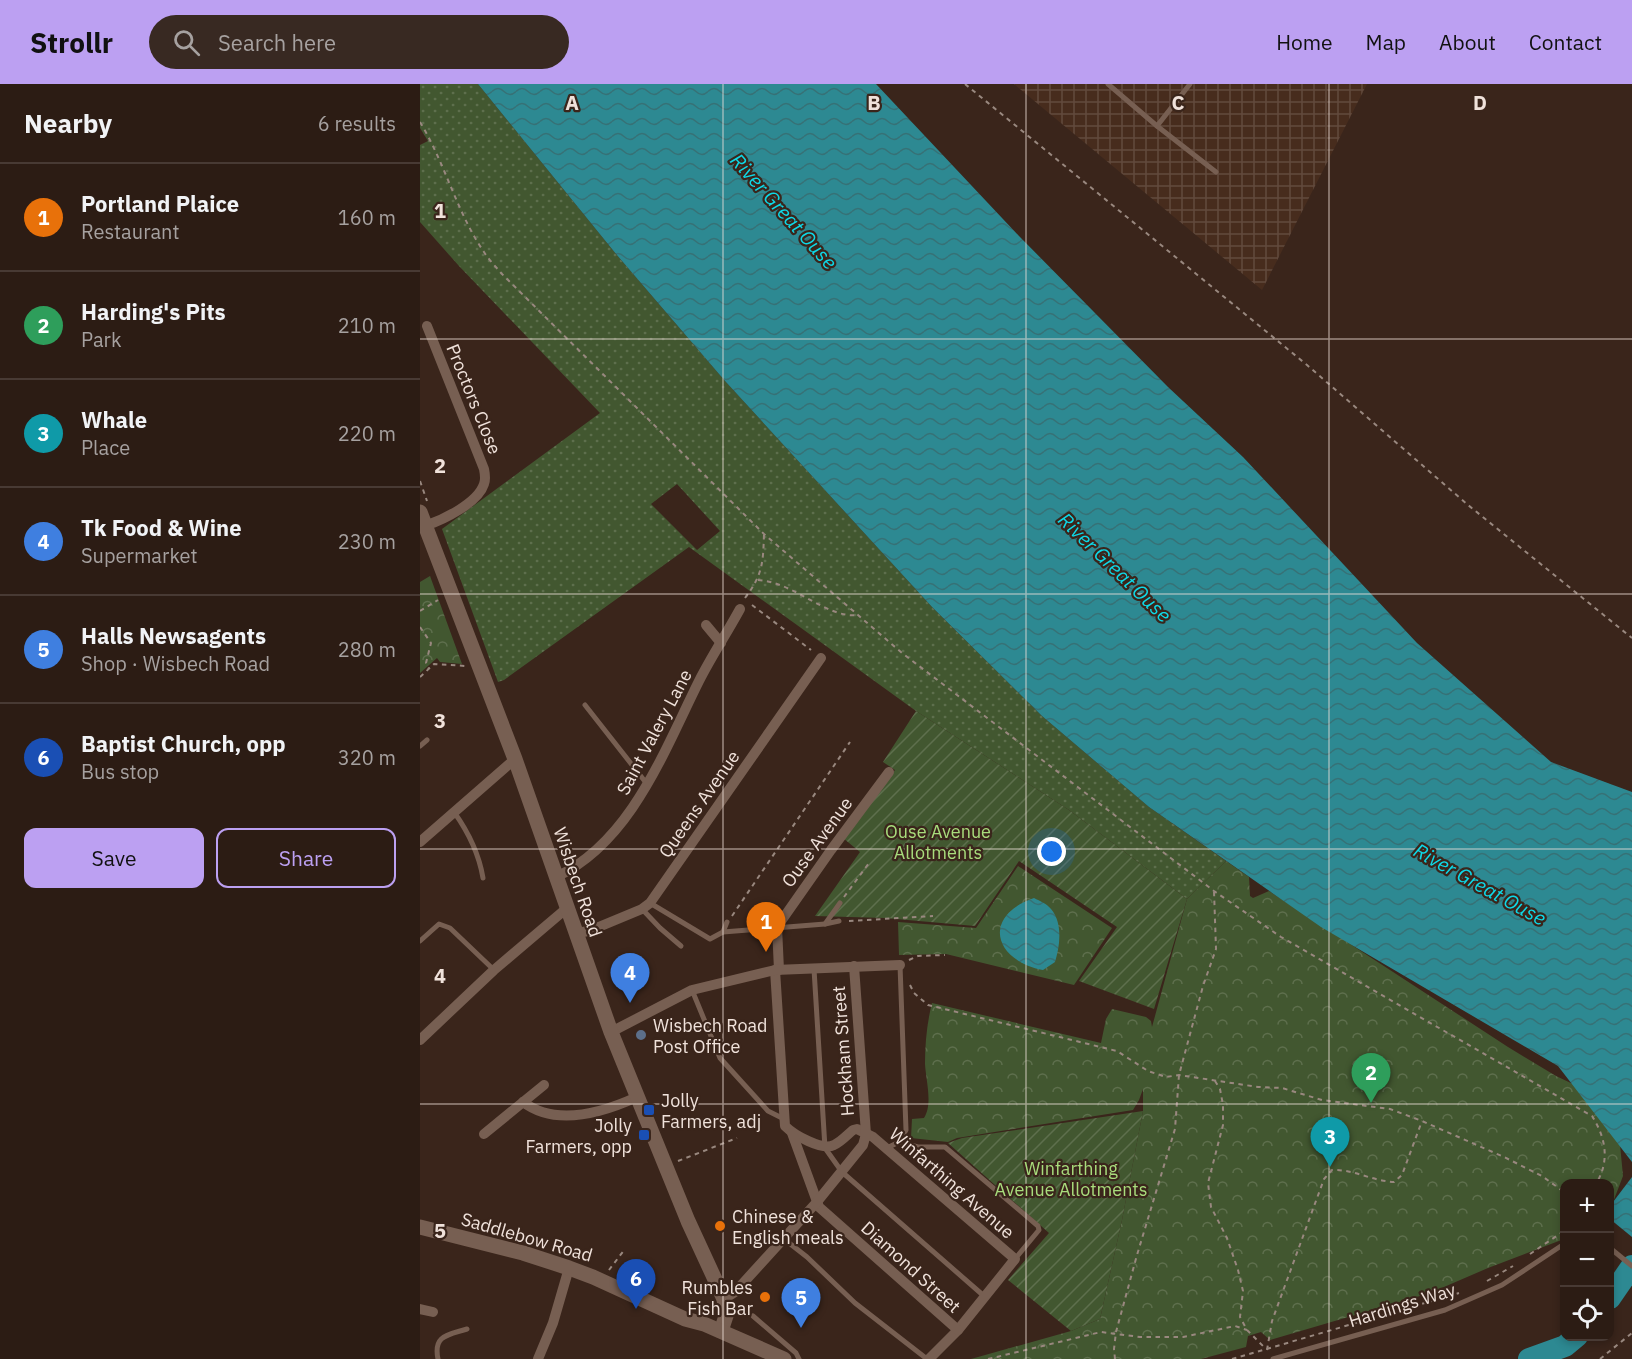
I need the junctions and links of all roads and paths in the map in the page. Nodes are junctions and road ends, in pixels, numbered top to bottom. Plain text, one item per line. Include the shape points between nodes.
1 (965, 84) edge
2 (1108, 84) edge
3 (1190, 84) edge
4 (420, 122) edge
5 (1157, 126) junction
6 (1216, 172) dead end
7 (427, 326) dead end
8 (420, 481) edge
9 (425, 516) edge
10 (764, 534) junction
11 (758, 580) junction
12 (443, 598) dead end
13 (742, 604) junction
14 (420, 611) edge
15 (858, 615) junction
16 (706, 625) dead end
17 (420, 627) edge
18 (1632, 638) edge
19 (721, 643) junction
20 (821, 658) joint
21 (466, 666) dead end
22 (429, 669) junction
23 (420, 677) edge
24 (585, 705) dead end
25 (427, 740) dead end
26 (850, 742) dead end
27 (420, 746) edge
28 (515, 759) junction
29 (889, 771) dead end
30 (648, 785) junction
31 (454, 812) junction
32 (420, 842) edge
33 (869, 863) dead end
34 (556, 877) junction
35 (483, 878) dead end
36 (1214, 891) junction
37 (840, 903) joint
38 (646, 906) junction
39 (567, 908) junction
40 (933, 916) dead end
41 (839, 921) joint
42 (727, 922) joint
43 (825, 924) junction
44 (777, 927) junction
45 (723, 932) junction
46 (576, 933) junction
47 (420, 941) edge
48 (681, 946) dead end
49 (945, 955) dead end
50 (900, 965) junction
51 (854, 966) junction
52 (814, 969) junction
53 (494, 970) junction
54 (777, 970) junction
55 (692, 990) junction
56 (611, 1032) junction
57 (420, 1040) edge
58 (1179, 1076) junction
59 (1215, 1081) junction
60 (544, 1085) dead end
61 (637, 1097) junction
62 (523, 1102) junction
63 (784, 1119) junction
64 (1422, 1121) junction
65 (792, 1133) junction
66 (484, 1134) dead end
67 (866, 1134) junction
68 (737, 1138) dead end
69 (898, 1142) junction
70 (825, 1148) junction
71 (885, 1149) junction
72 (676, 1162) dead end
73 (843, 1172) junction
74 (1598, 1179) edge
75 (1560, 1189) edge
76 (816, 1203) junction
77 (420, 1227) edge
78 (1560, 1233) edge
79 (784, 1239) junction
80 (1560, 1247) edge
81 (625, 1249) dead end
82 (1614, 1251) edge
83 (1526, 1257) dead end
84 (1015, 1259) junction
85 (1518, 1262) dead end
86 (1632, 1266) edge
87 (569, 1268) junction
88 (605, 1275) dead end
89 (1485, 1282) dead end
90 (1466, 1290) dead end
91 (984, 1296) junction
92 (724, 1299) junction
93 (420, 1309) edge
94 (433, 1312) dead end
95 (753, 1316) dead end
96 (466, 1329) dead end
97 (958, 1330) junction
98 (1247, 1330) junction
99 (721, 1331) junction
100 (1116, 1332) junction
101 (1632, 1334) edge
102 (1267, 1349) junction
103 (438, 1359) edge
104 (538, 1359) edge
105 (784, 1359) edge
106 (799, 1359) edge
107 (928, 1359) edge
108 (988, 1359) edge
109 (1115, 1359) edge
110 (1232, 1359) edge
111 (1273, 1359) edge
112 (1600, 1359) edge

1 - 18 path
2 - 5 lane
3 - 5 lane
4 - 10 path via 470,228 502,274
5 - 6 lane
7 - 9 street, Proctors Close via 485,479 480,493 447,518
8 - 9 path
9 - 28 street, Wisbech Road
10 - 11 path
10 - 15 path
11 - 13 path
11 - 15 path via 781,585 846,616
12 - 14 path
13 - 19 street, Saint Valery Lane
13 - 20 path
15 - 36 path via 902,653
16 - 19 street
17 - 22 path via 431,643 426,663
19 - 30 street, Saint Valery Lane
20 - 38 street, Queens Avenue
21 - 22 path via 434,664
22 - 23 path
24 - 30 lane
25 - 27 lane
26 - 42 path
28 - 31 street
28 - 34 street, Wisbech Road
29 - 44 street, Ouse Avenue
30 - 34 street, Saint Valery Lane via 632,810 586,860
31 - 32 street
31 - 35 lane via 467,830
33 - 37 path
34 - 39 street, Wisbech Road
36 - 58 path via 1216,949
36 - 74 path via 1288,942 1592,1116 1605,1145 1605,1162
37 - 43 lane
38 - 45 lane via 710,939
38 - 46 street
38 - 48 lane via 660,928
39 - 46 street, Wisbech Road
39 - 53 street
40 - 41 path
41 - 43 lane
42 - 45 lane
43 - 44 lane
44 - 45 lane
44 - 54 street
46 - 56 street, Wisbech Road
47 - 53 lane via 439,924 450,928
49 - 50 path via 918,956
50 - 51 street
50 - 58 path via 914,993 928,1005 1117,1051 1148,1071 1166,1077
50 - 69 lane via 906,1130
51 - 52 street
51 - 67 street, Hockham Street
52 - 54 street
52 - 70 lane
53 - 57 street
54 - 55 street
54 - 63 street
55 - 56 street
55 - 63 lane via 720,1058 768,1111
56 - 61 street, Wisbech Road
58 - 59 path
58 - 100 path via 1175,1130
59 - 64 path via 1282,1088 1322,1100 1390,1109
59 - 98 path via 1223,1105 1223,1125 1208,1183 1210,1207 1238,1269 1243,1292 1240,1317
60 - 62 street
61 - 62 street via 572,1117 532,1109
61 - 92 street, Wisbech Road
62 - 66 street
63 - 65 street
64 - 75 path via 1542,1176
64 - 102 path via 1402,1174 1394,1182 1341,1170 1332,1170 1324,1179 1272,1321
65 - 70 street
65 - 76 street
67 - 70 street via 853,1130
67 - 71 street, Winfarthing Avenue
67 - 73 street via 863,1145
68 - 72 path
69 - 71 lane
69 - 84 lane via 918,1147 945,1146 1038,1226 1039,1230
70 - 73 lane
71 - 84 street, Winfarthing Avenue
73 - 76 street
73 - 91 lane
76 - 79 street
76 - 97 street, Diamond Street
77 - 87 street, Saddlebow Road
78 - 83 path
79 - 92 street
79 - 107 lane via 855,1303
80 - 111 lane, Hardings Way via 1502,1285 1444,1310
81 - 88 path
82 - 86 lane
84 - 91 street
85 - 89 path
87 - 99 street, Saddlebow Road
87 - 104 street
90 - 102 path
91 - 97 street
92 - 99 street, Wisbech Road via 726,1316
93 - 94 street
95 - 106 lane
96 - 103 lane via 439,1341
97 - 107 street
98 - 100 path via 1235,1326 1184,1338
98 - 102 path
99 - 105 street
100 - 108 path via 1101,1332
100 - 109 path
101 - 112 path
102 - 110 path

